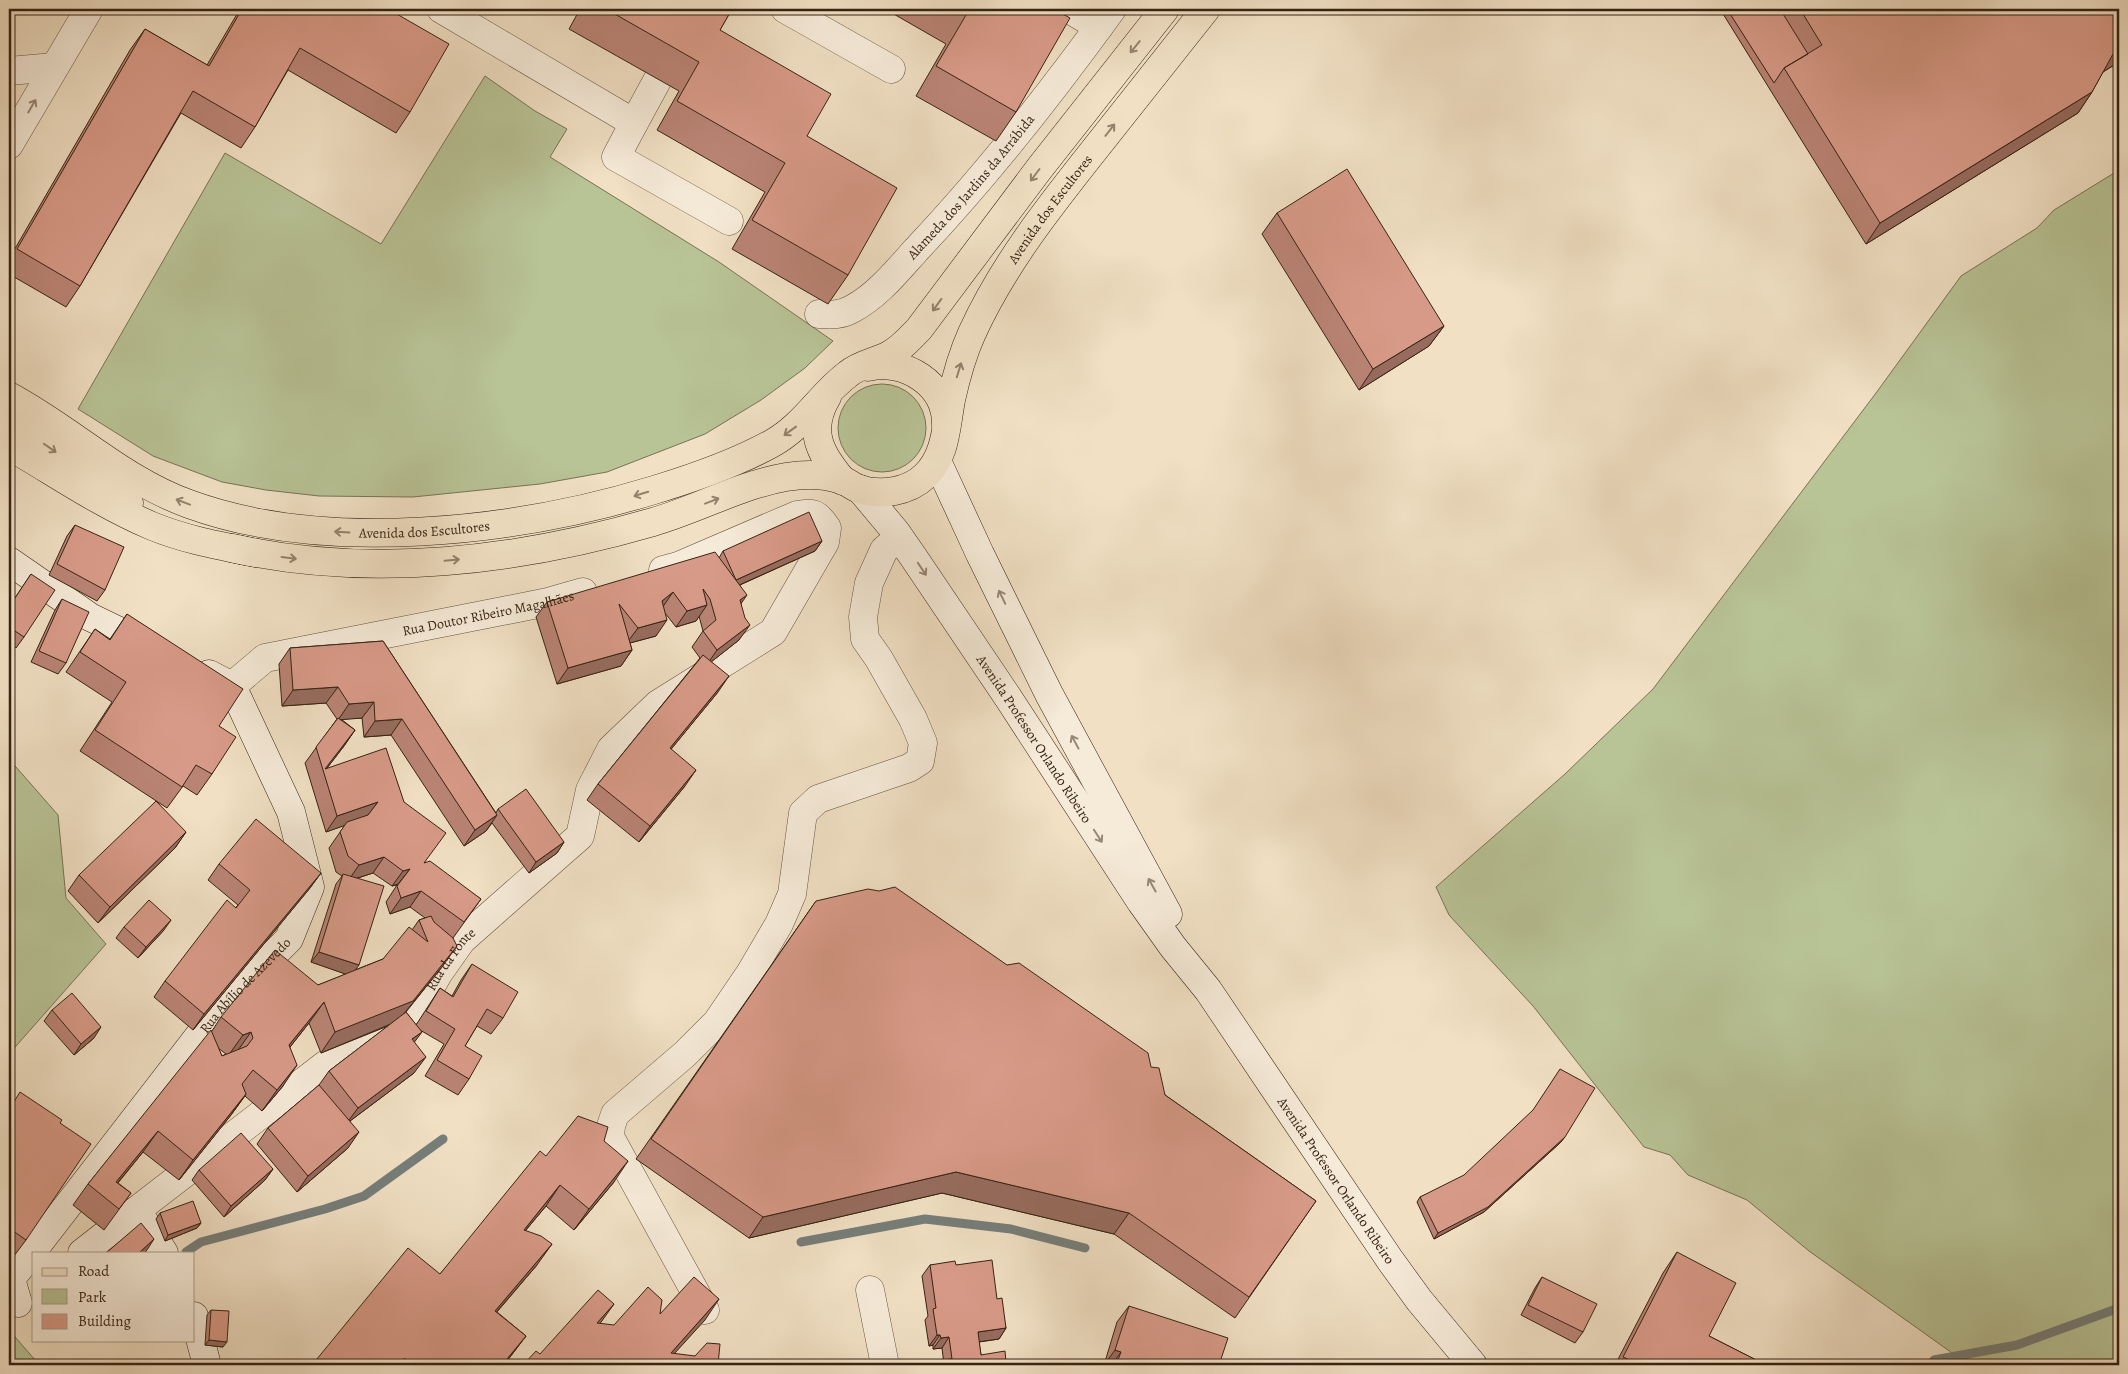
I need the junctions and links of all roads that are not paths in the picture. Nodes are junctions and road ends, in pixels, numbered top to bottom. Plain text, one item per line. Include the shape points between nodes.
1 (89, 9) edge
2 (441, 9) edge
3 (786, 9) edge
4 (1069, 9) edge
5 (1165, 9) edge
6 (1206, 9) edge
7 (1106, 18) edge
8 (54, 66) junction
9 (891, 69) dead end
10 (9, 71) edge
11 (658, 79) edge
12 (634, 123) junction
13 (9, 145) edge
14 (730, 221) dead end
15 (819, 314) dead end
16 (844, 377) junction
17 (9, 396) edge
18 (9, 422) edge
19 (946, 435) junction
20 (9, 446) edge
21 (937, 461) junction
22 (851, 485) junction
23 (900, 537) junction
24 (256, 553) junction
25 (9, 561) edge
26 (641, 576) edge
27 (604, 586) edge
28 (232, 686) junction
29 (1208, 990) junction
30 (137, 1210) junction
31 (83, 1252) edge
32 (163, 1252) edge
33 (870, 1290) dead end
34 (20, 1301) edge
35 (705, 1310) edge
36 (195, 1320) edge
37 (207, 1365) edge
38 (885, 1365) edge
39 (1473, 1365) edge

1 - 8 street
2 - 12 street
3 - 9 street
4 - 7 street, Alameda dos Jardins da Arrábida
5 -> 16 main road, Avenida dos Escultores via 919,329 889,355
19 -> 6 main road, Avenida dos Escultores via 965,350 1011,261 1051,204
7 - 15 street, Alameda dos Jardins da Arrábida via 958,205 876,292 853,309 836,316
8 - 10 street
13 -> 8 street
11 - 12 street
12 - 14 street via 616,157
16 -> 17 main road, Avenida dos Escultores via 799,424 771,444 667,486 542,518 456,528 376,532 291,527 232,517 190,505 148,486
16 - 19 main road, Avenida dos Escultores via 873,366 892,364 912,371 928,383 940,400 946,420
16 - 22 main road via 824,402 818,420 818,441 826,461
18 -> 24 main road, Avenida dos Escultores via 158,520 201,539
19 - 21 main road, Avenida dos Escultores
20 - 24 main road via 128,515 153,526 206,543
21 - 22 main road, Avenida dos Escultores via 923,478 904,489 882,493
29 -> 21 street, Avenida Professor Orlando Ribeiro via 1049,694
22 - 23 street, Avenida Professor Orlando Ribeiro
24 -> 22 main road, Avenida dos Escultores via 290,559 356,563 449,560 564,544 656,521 762,482 820,475
23 -> 29 street, Avenida Professor Orlando Ribeiro via 1141,902
23 - 35 street via 884,550 869,583 863,617 864,632 865,640 879,658 923,743 920,761 909,768 818,799 803,813 792,894 779,924 749,975 717,1022 686,1054 616,1114 611,1126 610,1137
25 - 28 street via 90,617
26 - 30 street, Rua da Fonte via 678,566 797,515 811,512 827,528 824,542 773,632 658,704 611,749 590,790 580,836 462,940 421,1004 319,1070
27 - 28 street, Rua Doutor Ribeiro Magalhães via 548,602 265,658
28 - 34 street, Rua Abílio de Azevedo via 291,812 310,886 289,939 222,1006 11,1279
29 - 39 street, Avenida Professor Orlando Ribeiro via 1390,1260
30 - 31 street, Rua da Fonte
30 - 32 street
33 - 38 street
36 - 37 street

